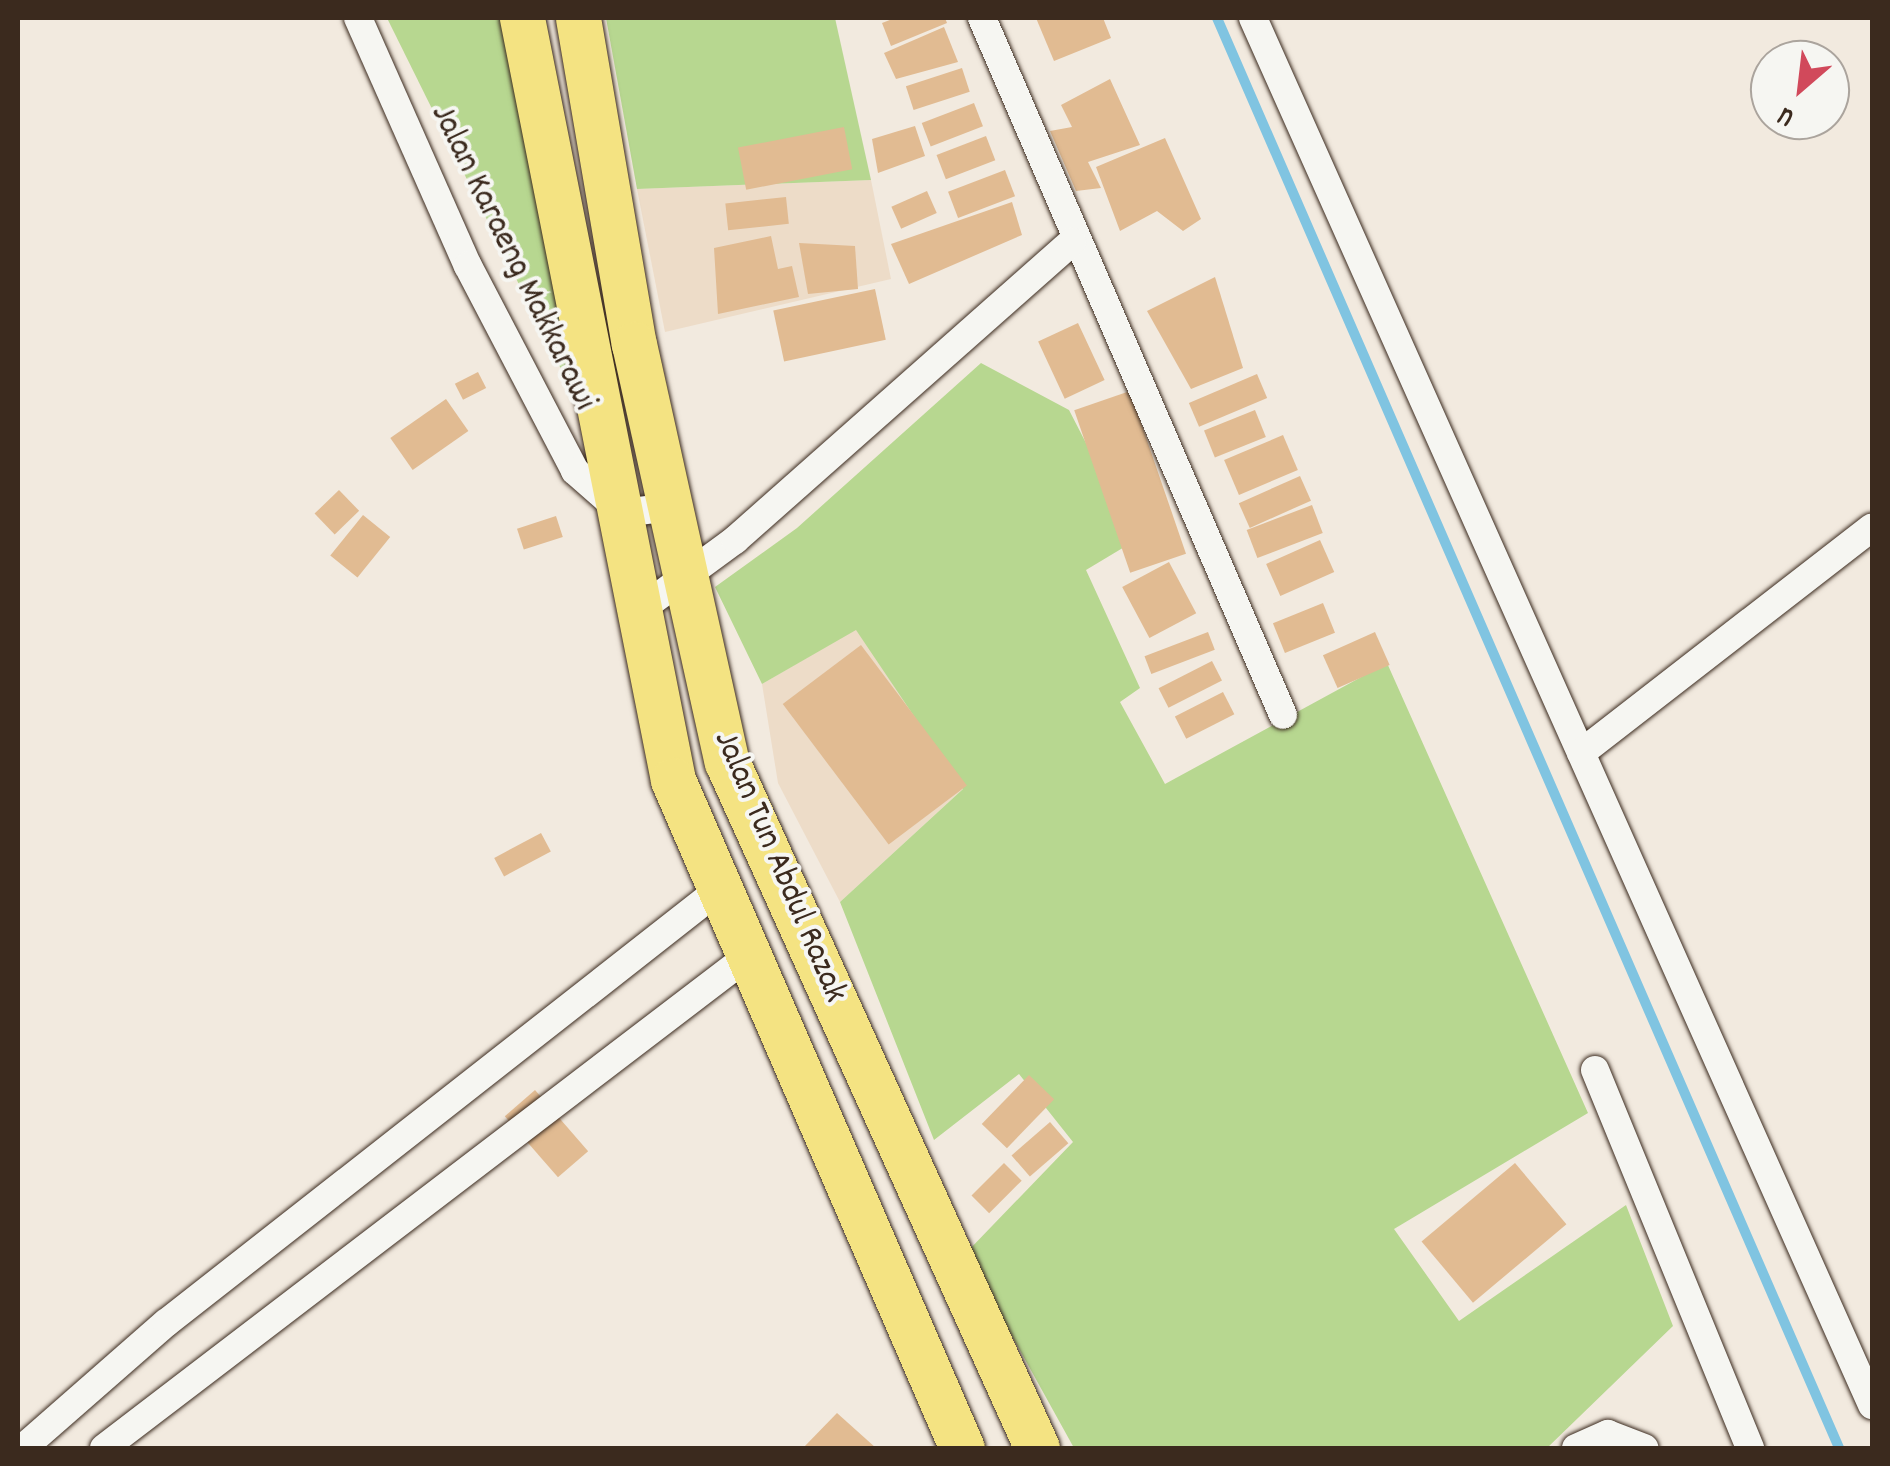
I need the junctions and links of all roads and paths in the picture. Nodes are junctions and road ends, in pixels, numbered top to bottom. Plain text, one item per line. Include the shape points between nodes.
1 (358, 18) edge
2 (522, 18) edge
3 (578, 18) edge
4 (982, 18) edge
5 (1253, 18) edge
6 (1072, 242) junction
7 (670, 506) junction
8 (622, 512) junction
9 (1872, 527) edge
10 (684, 583) junction
11 (637, 612) junction
12 (1284, 715) dead end
13 (1580, 753) junction
14 (720, 888) junction
15 (748, 956) junction
16 (1596, 1070) dead end
17 (1872, 1404) edge
18 (23, 1448) edge
19 (104, 1448) edge
20 (962, 1448) edge
21 (1037, 1448) edge
22 (1576, 1448) edge
23 (1644, 1448) edge
24 (1750, 1448) edge

1 - 8 street, Jalan Karaeng Makkarawi via 527,384 584,484
2 - 8 main road, Jalan Tun Abdul Razak
3 - 7 main road, Jalan Tun Abdul Razak
4 - 6 street
5 - 13 street
6 - 10 street
6 - 12 street
7 - 8 street
7 - 10 main road, Jalan Tun Abdul Razak
8 - 11 main road, Jalan Tun Abdul Razak
9 - 13 street
10 - 11 street
10 - 21 main road, Jalan Tun Abdul Razak via 727,762
11 - 14 main road, Jalan Tun Abdul Razak via 673,780
13 - 17 street
14 - 15 main road, Jalan Tun Abdul Razak
14 - 18 street via 166,1323
15 - 19 street
15 - 20 main road, Jalan Tun Abdul Razak
16 - 24 street
22 - 23 street via 1608,1434

